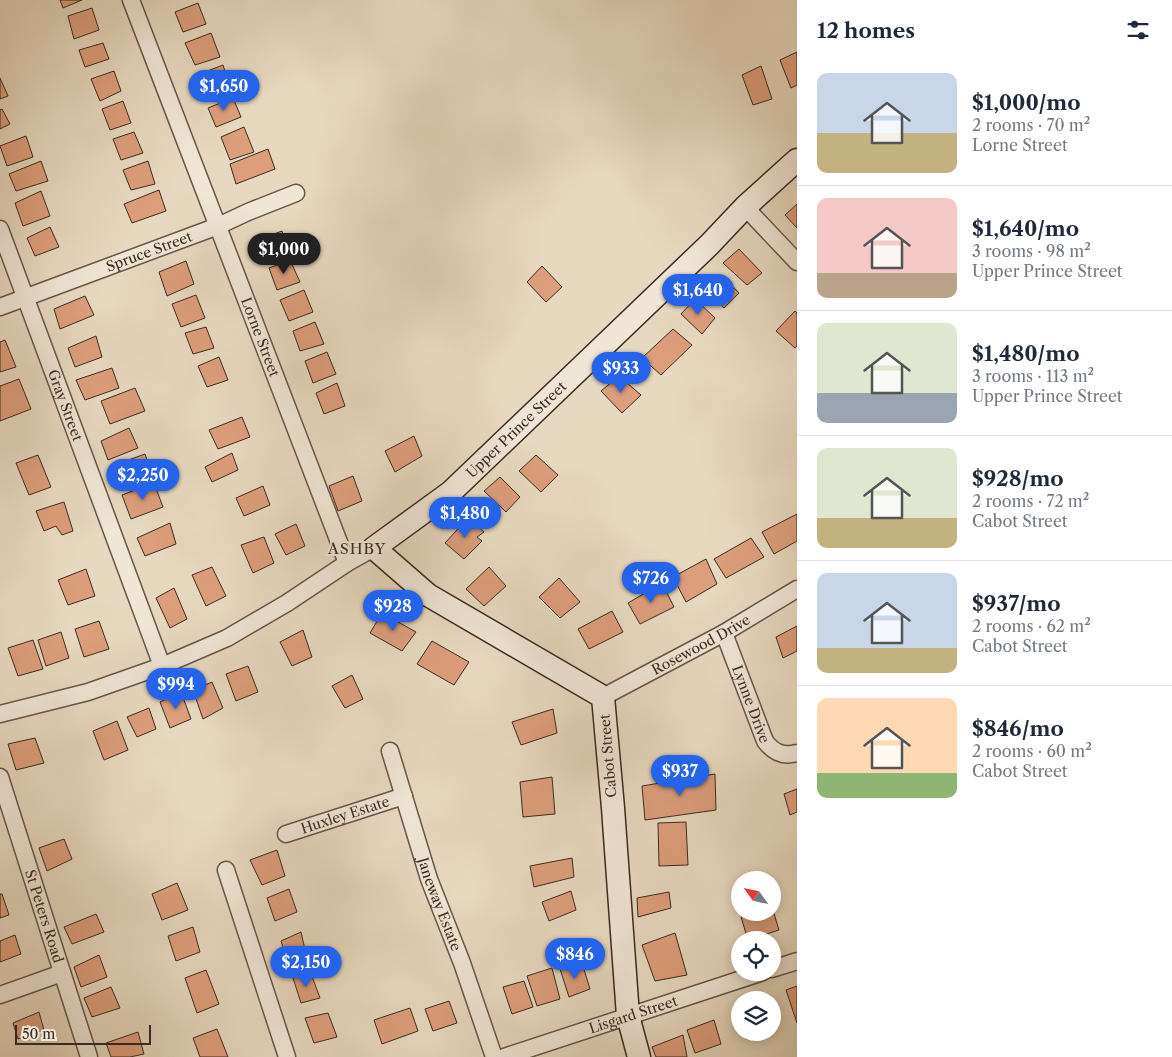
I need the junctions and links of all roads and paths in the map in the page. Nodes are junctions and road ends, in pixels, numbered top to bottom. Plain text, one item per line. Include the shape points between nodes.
1 (131, 0) edge
2 (797, 160) edge
3 (296, 193) dead end
4 (745, 207) junction
5 (218, 226) junction
6 (0, 228) edge
7 (797, 262) edge
8 (26, 298) junction
9 (0, 308) edge
10 (374, 548) junction
11 (347, 563) junction
12 (797, 589) edge
13 (724, 633) junction
14 (162, 666) junction
15 (603, 696) junction
16 (0, 714) edge
17 (390, 750) dead end
18 (797, 753) edge
19 (0, 777) edge
20 (404, 796) junction
21 (286, 834) dead end
22 (226, 870) dead end
23 (797, 961) edge
24 (781, 966) edge
25 (62, 973) junction
26 (735, 981) edge
27 (0, 995) edge
28 (628, 1016) junction
29 (89, 1057) edge
30 (287, 1057) edge
31 (494, 1057) edge
32 (504, 1057) edge
33 (639, 1057) edge

1 - 5 street, Lorne Street
2 - 4 street, Upper Prince Street
3 - 5 street, Spruce Street
4 - 7 street
4 - 10 street, Upper Prince Street via 451,492
5 - 8 street, Spruce Street
5 - 11 street, Lorne Street
6 - 8 street, Gray Street
8 - 9 street, Spruce Street
8 - 14 street, Gray Street
10 - 11 street, Upper Prince Street
10 - 15 street, Cabot Street via 428,595
11 - 14 street, Upper Prince Street via 288,603 227,638
12 - 13 street, Rosewood Drive
13 - 15 street, Rosewood Drive
13 - 18 street, Lynne Drive via 765,741 779,753
14 - 16 street, Upper Prince Street via 88,692
15 - 28 street, Cabot Street
17 - 20 street, Janeway Estate
19 - 25 street, St Peters Road
20 - 21 street, Huxley Estate
20 - 31 street, Janeway Estate via 429,879
22 - 30 street
23 - 24 street
25 - 27 street
25 - 29 street, St Peters Road
26 - 28 street, Lisgard Street
28 - 32 street, Lisgard Street
28 - 33 street, Cabot Street

